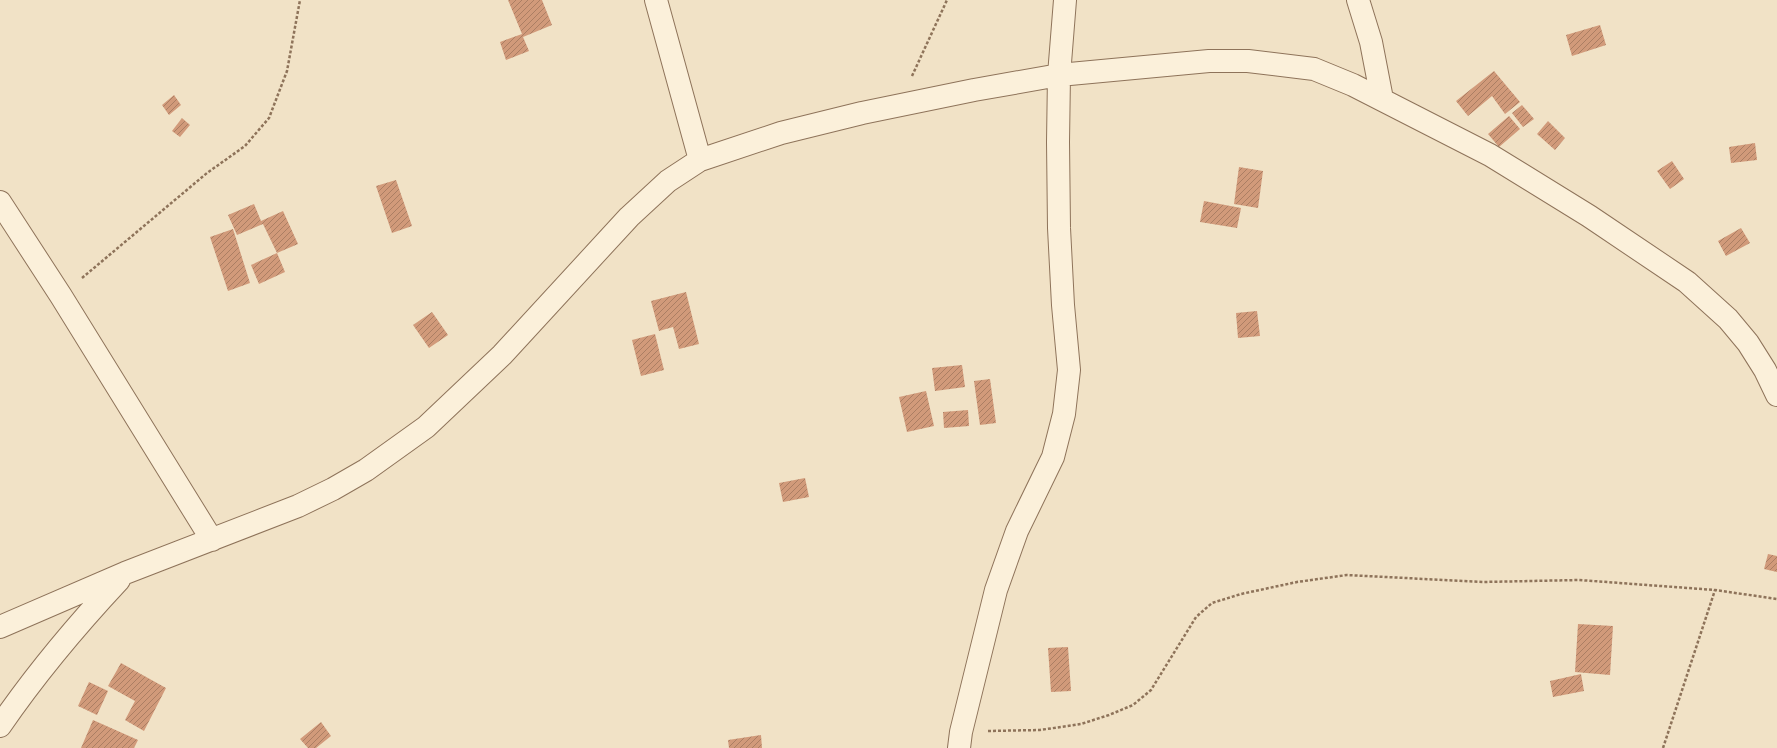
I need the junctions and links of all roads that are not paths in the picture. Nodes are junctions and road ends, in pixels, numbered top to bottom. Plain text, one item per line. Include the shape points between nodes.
1 (656, 0) edge
2 (1065, 0) edge
3 (1358, 0) edge
4 (1059, 75) junction
5 (1382, 99) junction
6 (700, 160) junction
7 (0, 202) edge
8 (1777, 395) edge
9 (212, 540) junction
10 (125, 573) junction
11 (0, 627) edge
12 (0, 726) edge
13 (960, 740) edge

1 - 6 street
2 - 4 street
3 - 5 street via 1371,42
4 - 5 street via 1248,61 1314,70
4 - 6 street via 862,112 781,133
4 - 13 street via 1059,228 1068,370 1064,414 1053,457 1017,531 996,590
5 - 8 street via 1490,155 1589,216 1687,282 1728,319 1748,343
6 - 9 street via 668,181 629,217 502,355 426,427 366,470 333,489 298,506
7 - 9 street
9 - 10 street
10 - 11 street
10 - 12 street via 85,617

